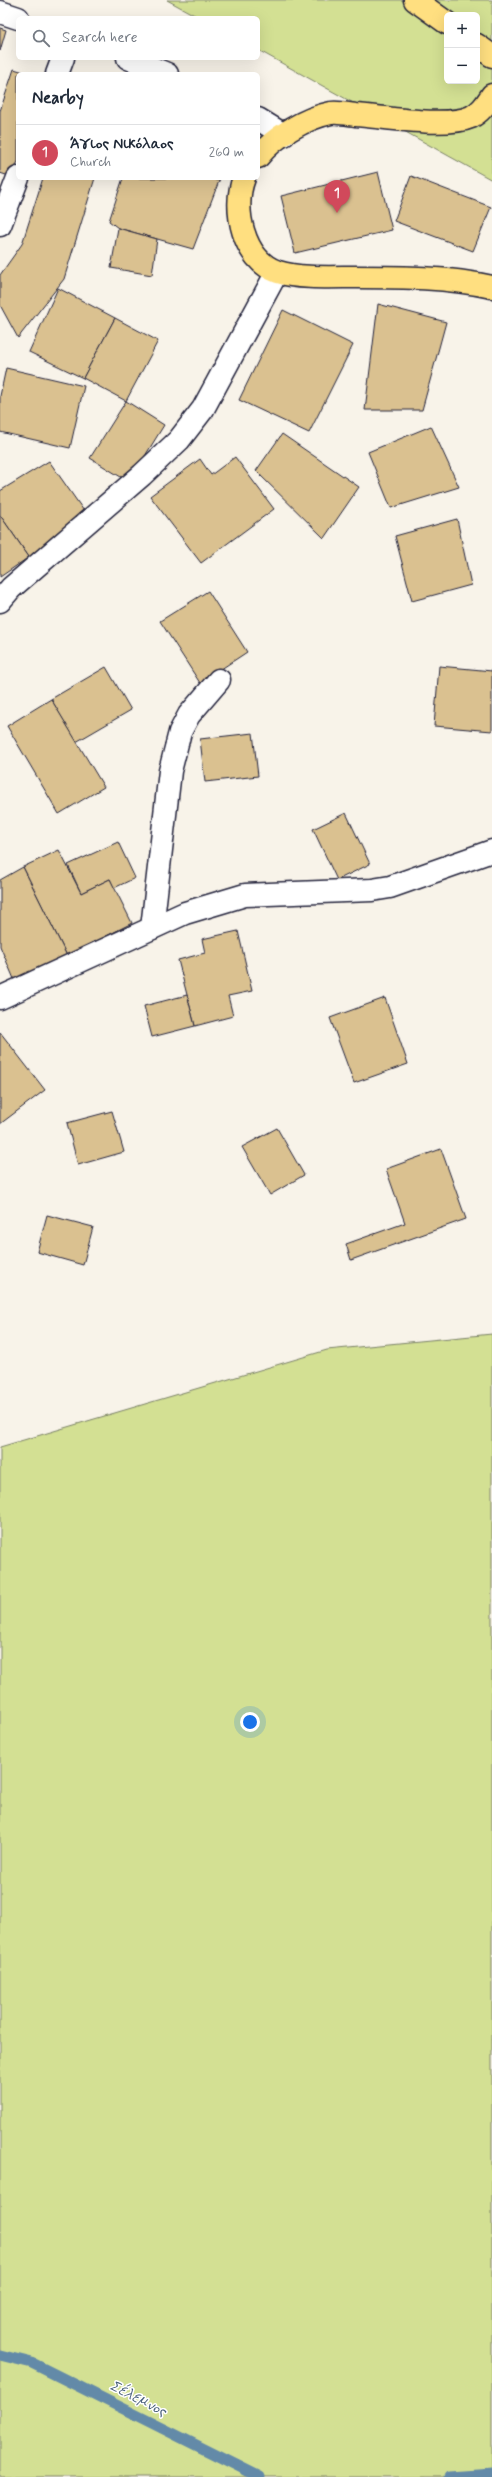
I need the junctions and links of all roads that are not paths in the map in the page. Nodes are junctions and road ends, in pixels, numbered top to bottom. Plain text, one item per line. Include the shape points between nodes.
1 (415, 0) edge
2 (0, 12) edge
3 (16, 17) edge
4 (444, 21) edge
5 (480, 47) edge
6 (492, 56) edge
7 (62, 60) edge
8 (133, 60) edge
9 (58, 72) edge
10 (162, 72) edge
11 (492, 95) edge
12 (260, 120) edge
13 (284, 135) junction
14 (260, 155) edge
15 (17, 180) edge
16 (243, 180) edge
17 (0, 225) edge
18 (277, 272) junction
19 (492, 287) edge
20 (0, 601) edge
21 (219, 680) dead end
22 (492, 851) edge
23 (152, 928) junction
24 (0, 998) edge

1 - 4 main road
2 - 3 street
5 - 6 main road
7 - 9 street
8 - 10 street
11 - 13 main road via 485,107 471,117 446,122 332,113 310,120
12 - 13 street
13 - 14 main road
15 - 17 street
16 - 18 main road via 239,208 247,242 261,262
18 - 19 main road via 318,277 465,282
18 - 20 street via 203,409 179,440 11,588
21 - 23 street via 189,715 180,732 170,771
22 - 23 street via 390,887 372,890 245,895 185,913
23 - 24 street

